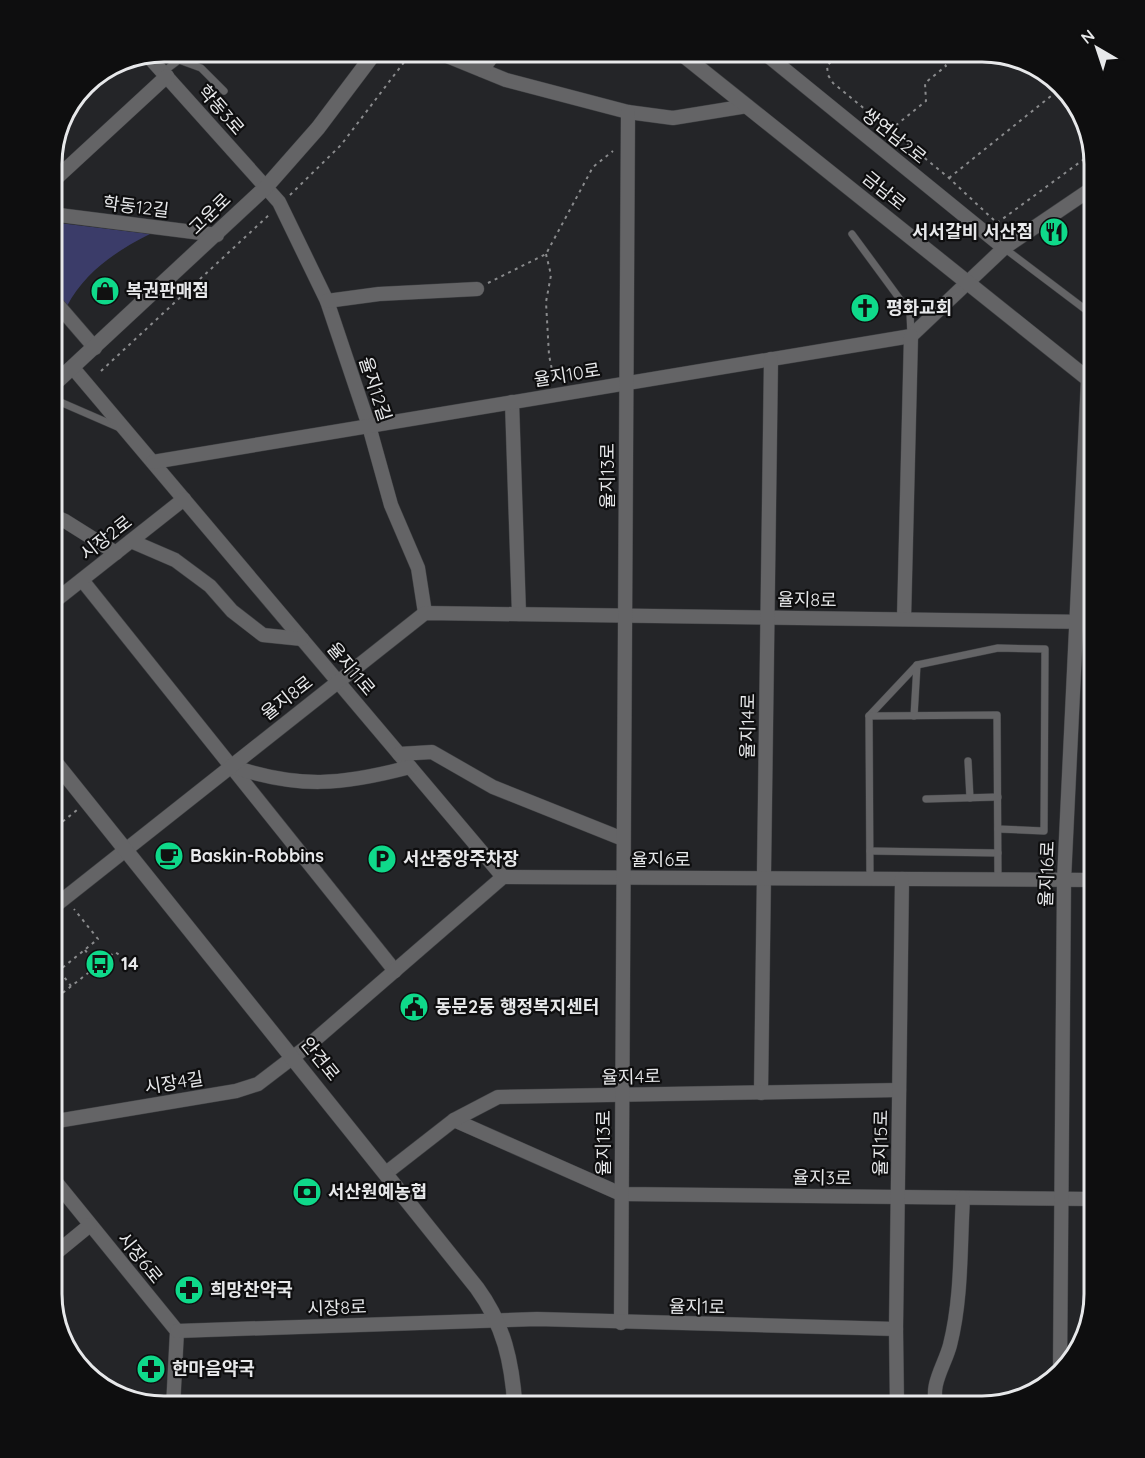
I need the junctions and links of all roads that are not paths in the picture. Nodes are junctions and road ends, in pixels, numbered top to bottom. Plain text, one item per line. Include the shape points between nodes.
1 (154, 62) edge
2 (176, 62) edge
3 (184, 62) edge
4 (368, 62) edge
5 (462, 62) edge
6 (488, 62) edge
7 (692, 62) edge
8 (776, 62) edge
9 (482, 70) junction
10 (165, 74) junction
11 (224, 91) dead end
12 (747, 106) junction
13 (627, 112) junction
14 (62, 172) edge
15 (266, 188) junction
16 (1084, 194) edge
17 (62, 215) edge
18 (852, 234) dead end
19 (217, 235) junction
20 (1004, 248) junction
21 (968, 283) junction
22 (477, 289) road end
23 (327, 301) junction
24 (1084, 308) edge
25 (62, 310) edge
26 (911, 336) junction
27 (94, 348) junction
28 (771, 359) junction
29 (73, 368) junction
30 (1084, 374) edge
31 (62, 378) edge
32 (626, 383) junction
33 (62, 394) edge
34 (512, 402) junction
35 (369, 426) junction
36 (126, 431) junction
37 (153, 462) junction
38 (184, 499) junction
39 (1084, 501) edge
40 (62, 519) edge
41 (131, 542) junction
42 (116, 554) junction
43 (82, 580) junction
44 (62, 595) edge
45 (425, 613) junction
46 (519, 614) junction
47 (625, 616) junction
48 (767, 617) junction
49 (904, 619) junction
50 (1077, 622) junction
51 (1084, 622) edge
52 (302, 639) junction
53 (917, 664) junction
54 (338, 681) junction
55 (869, 716) junction
56 (914, 716) junction
57 (399, 754) junction
58 (968, 761) dead end
59 (231, 766) junction
60 (410, 767) junction
61 (62, 770) edge
62 (998, 797) junction
63 (970, 798) junction
64 (926, 799) dead end
65 (998, 830) junction
66 (623, 839) junction
67 (126, 849) junction
68 (870, 851) junction
69 (998, 852) junction
70 (503, 877) junction
71 (623, 878) junction
72 (763, 878) junction
73 (870, 879) junction
74 (902, 879) junction
75 (998, 880) junction
76 (1065, 880) junction
77 (1084, 880) edge
78 (62, 900) edge
79 (395, 971) junction
80 (294, 1057) junction
81 (899, 1090) junction
82 (760, 1093) junction
83 (622, 1095) junction
84 (62, 1120) edge
85 (454, 1120) junction
86 (386, 1173) junction
87 (62, 1190) edge
88 (621, 1194) junction
89 (898, 1197) junction
90 (963, 1198) junction
91 (1062, 1199) junction
92 (1084, 1199) edge
93 (90, 1225) junction
94 (62, 1248) edge
95 (498, 1321) junction
96 (621, 1323) junction
97 (896, 1329) junction
98 (177, 1331) junction
99 (1060, 1359) edge
100 (174, 1396) edge
101 (514, 1396) edge
102 (897, 1396) edge
103 (936, 1396) edge

1 - 10 street, 학동3로
2 - 10 lane
3 - 11 lane via 201,68
4 - 15 street, 고운로
5 - 9 street
6 - 9 street
7 - 12 street, 금남로
8 - 20 street, 쌍연남2로
9 - 13 street via 553,94
10 - 14 street
10 - 15 street, 학동3로
12 - 13 street via 673,118
12 - 21 street, 금남로
13 - 32 street, 율지13로
15 - 19 street, 고운로
15 - 23 street, 율지12길 via 291,224
16 - 20 street
17 - 19 street, 학동12길
18 - 26 lane via 909,313
19 - 27 street, 고운로
20 - 21 street
20 - 24 lane
21 - 26 street
21 - 30 street, 금남로
22 - 23 street
23 - 35 street, 율지12길
25 - 27 street
26 - 28 street, 율지10로
26 - 49 street
27 - 29 street, 고운로
28 - 32 street, 율지10로
28 - 48 street, 율지14로
29 - 31 street, 고운로
29 - 36 street
32 - 34 street, 율지10로
32 - 47 street, 율지13로
33 - 36 lane
34 - 35 street, 율지10로
34 - 46 street
35 - 37 street, 율지10로
35 - 45 street, 율지12길 via 391,505 418,568
36 - 37 street
37 - 38 street
38 - 41 street, 시장2로
38 - 52 street
39 - 50 street, 율지16로
40 - 42 street
41 - 42 street, 시장2로
41 - 52 street, 율지11로 via 174,560 210,586 263,635
42 - 43 street, 시장2로
43 - 44 street, 시장2로
43 - 59 street
45 - 46 street, 율지8로
45 - 54 street, 율지8로
46 - 47 street, 율지8로
47 - 48 street, 율지8로
47 - 66 street, 율지13로
48 - 49 street, 율지8로
48 - 72 street, 율지14로
49 - 50 street, 율지8로
50 - 51 street, 율지8로
50 - 76 street, 율지16로
52 - 54 street, 율지11로
53 - 55 lane
53 - 56 lane
53 - 65 lane via 998,648 1046,649 1044,831
54 - 57 street, 율지11로
54 - 59 street, 율지8로
55 - 56 lane
55 - 68 lane
56 - 62 lane via 997,716
57 - 60 street, 율지11로
57 - 66 street via 432,752 493,787
58 - 63 lane
59 - 60 street via 258,775 319,783 354,781
59 - 67 street, 율지8로
59 - 79 street
60 - 70 street, 율지11로
61 - 67 street, 안견로
62 - 63 lane
62 - 65 lane
63 - 64 lane
65 - 69 lane
66 - 71 street, 율지13로
67 - 78 street, 율지8로
67 - 80 street, 안견로
68 - 69 lane
68 - 73 lane
69 - 75 lane
70 - 71 street, 율지6로
70 - 79 street
71 - 72 street, 율지6로
71 - 83 street, 율지13로
72 - 73 street, 율지6로
72 - 82 street, 율지14로
73 - 74 street, 율지6로
74 - 75 street, 율지6로
74 - 81 street, 율지15로
75 - 76 street, 율지6로
76 - 77 street, 율지6로
76 - 91 street, 율지16로
79 - 80 street
80 - 84 street, 시장4길 via 244,1090
80 - 86 street, 안견로
81 - 82 street, 율지4로
81 - 89 street, 율지15로
82 - 83 street, 율지4로
83 - 85 street, 율지4로 via 498,1097
83 - 88 street, 율지13로
85 - 86 street, 율지4로
85 - 88 street, 율지13로
86 - 95 street, 안견로 via 477,1288
87 - 93 street, 시장6로
88 - 89 street, 율지3로
88 - 96 street, 율지13로
89 - 90 street, 율지3로
89 - 97 street, 율지15로
90 - 91 street, 율지3로
90 - 103 street via 956,1318 935,1388
91 - 92 street, 율지3로
91 - 99 street, 율지16로
93 - 94 street
93 - 98 street, 시장6로
95 - 96 street, 율지1로
95 - 98 street, 시장8로
95 - 101 street, 안견로 via 510,1356
96 - 97 street, 율지1로
97 - 102 street, 율지15로
98 - 100 street

